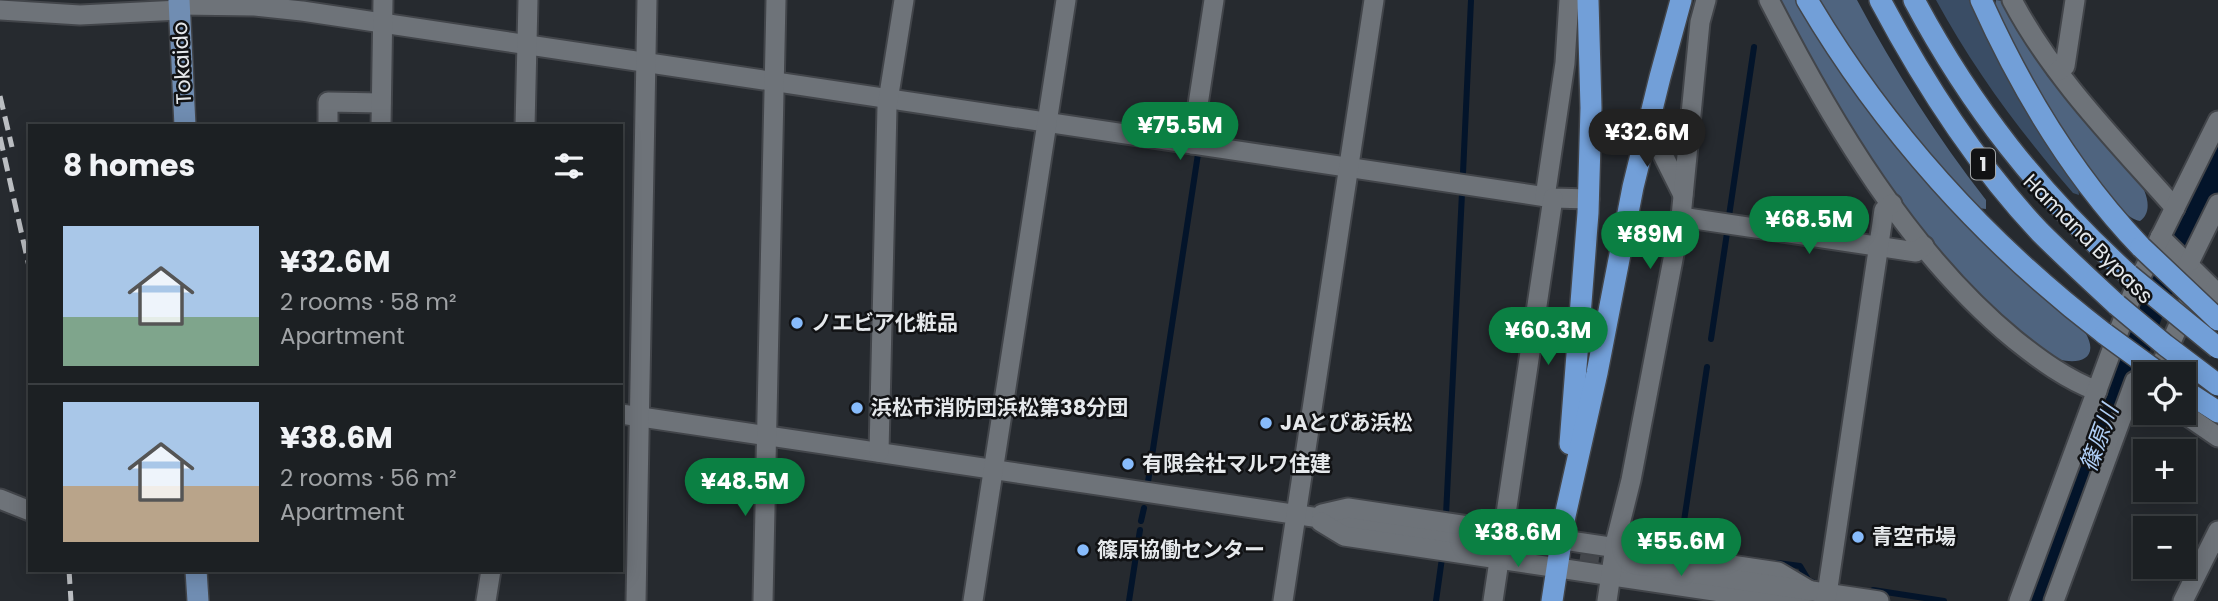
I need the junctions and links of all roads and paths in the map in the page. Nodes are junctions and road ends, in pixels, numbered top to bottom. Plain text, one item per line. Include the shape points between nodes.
1 (383, 0) edge
2 (527, 0) edge
3 (647, 0) edge
4 (776, 0) edge
5 (904, 0) edge
6 (1066, 0) edge
7 (1214, 0) edge
8 (1374, 0) edge
9 (1569, 0) edge
10 (1588, 0) edge
11 (1681, 0) edge
12 (1706, 0) edge
13 (1769, 0) edge
14 (1807, 0) edge
15 (1880, 0) edge
16 (1914, 0) edge
17 (1981, 0) edge
18 (2012, 0) edge
19 (2075, 0) edge
20 (179, 5) edge
21 (0, 10) edge
22 (382, 23) junction
23 (527, 44) junction
24 (646, 62) junction
25 (2058, 71) junction
26 (775, 82) junction
27 (889, 99) junction
28 (381, 103) junction
29 (2218, 121) edge
30 (1047, 122) junction
31 (185, 124) edge
32 (328, 124) edge
33 (380, 124) edge
34 (525, 124) edge
35 (1648, 125) junction
36 (1192, 144) junction
37 (1349, 167) junction
38 (1683, 195) junction
39 (1549, 197) junction
40 (1589, 199) junction
41 (1892, 204) junction
42 (2218, 204) edge
43 (2175, 208) junction
44 (1681, 217) junction
45 (2156, 243) junction
46 (1924, 246) junction
47 (1879, 247) junction
48 (2190, 267) junction
49 (2218, 294) edge
50 (2218, 320) edge
51 (2218, 348) edge
52 (2142, 362) edge
53 (2162, 362) edge
54 (2108, 371) junction
55 (2133, 381) edge
56 (2218, 385) edge
57 (2096, 391) junction
58 (2133, 394) edge
59 (2196, 398) edge
60 (2218, 412) edge
61 (630, 416) edge
62 (2196, 422) edge
63 (767, 436) junction
64 (2218, 437) edge
65 (879, 452) junction
66 (993, 470) junction
67 (0, 499) edge
68 (28, 510) edge
69 (1304, 516) junction
70 (1565, 516) junction
71 (2218, 531) edge
72 (1561, 540) junction
73 (1499, 545) junction
74 (1616, 562) junction
75 (1557, 568) junction
76 (196, 572) edge
77 (491, 572) edge
78 (1821, 595) edge
79 (198, 601) edge
80 (486, 601) edge
81 (636, 601) edge
82 (763, 601) edge
83 (973, 601) edge
84 (1283, 601) edge
85 (1493, 601) edge
86 (1552, 601) edge
87 (1607, 601) edge
88 (1879, 601) edge
89 (2019, 601) edge
90 (2054, 601) edge
91 (2183, 601) edge

1 - 22 street
2 - 23 street
3 - 24 street
4 - 26 street
5 - 27 street
6 - 30 street
7 - 36 street
8 - 37 street
9 - 39 street
10 - 40 highway
11 - 35 highway
12 - 38 street
13 - 41 street via 1818,93
14 - 52 highway, bridge via 1860,83 1937,178 2023,266
15 - 56 highway, Hamana Bypass / 1, bridge via 1934,95 1994,178 2039,230 2117,305
16 - 51 highway, Hamana Bypass / 1, bridge via 1959,79 2061,210 2129,275
17 - 45 highway via 2046,124 2087,182
18 - 25 street
19 - 25 street via 2065,66
20 - 21 street via 80,15
20 - 22 street via 255,6
20 - 31 main road, Tokaido
22 - 23 street
22 - 28 street
23 - 24 street
23 - 34 street
24 - 26 street
24 - 61 street
25 - 43 street
26 - 27 street
26 - 63 street
27 - 30 street
27 - 65 street
28 - 32 street via 328,102
28 - 33 street
29 - 43 street
30 - 36 street
30 - 66 street
35 - 38 street
35 - 70 highway
36 - 37 street
37 - 39 street
37 - 69 street
38 - 44 street
39 - 40 street
39 - 73 street
40 - 70 highway
41 - 46 street
41 - 47 street via 1884,210
42 - 48 street
43 - 45 street
44 - 47 street
44 - 74 street
45 - 48 street
45 - 50 highway, bridge
45 - 54 street via 2134,290
46 - 47 street via 1916,252
46 - 57 street via 2000,327 2075,383
47 - 78 street
48 - 49 street
48 - 53 street
54 - 55 street
54 - 57 street
57 - 89 street
58 - 90 street
59 - 60 highway
61 - 63 street
61 - 81 street
62 - 64 street
63 - 65 street
63 - 82 street
65 - 66 street
66 - 69 street
66 - 83 street
67 - 68 street
69 - 73 street via 1344,536
69 - 73 street via 1348,508
69 - 84 street
70 - 72 highway
71 - 91 street
72 - 73 street
72 - 74 street
72 - 75 highway
73 - 75 street
73 - 85 street
74 - 75 street
74 - 78 street
74 - 87 street
75 - 86 highway
76 - 79 main road
77 - 80 street
78 - 88 street

